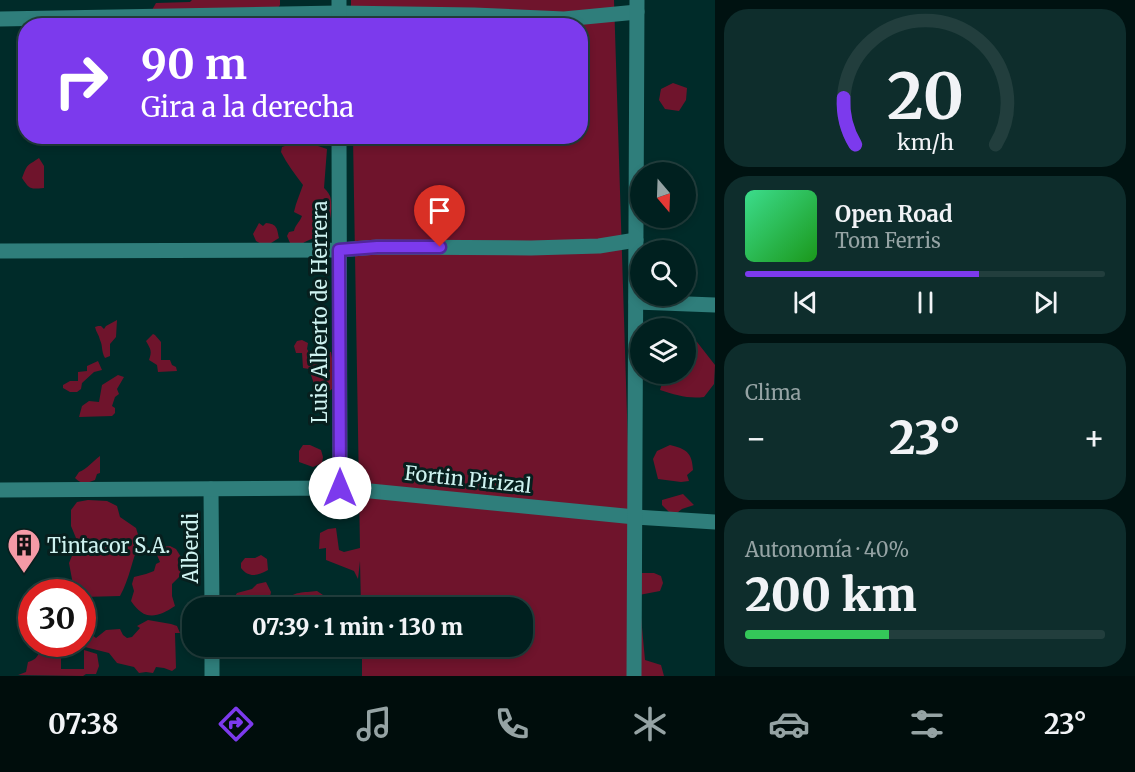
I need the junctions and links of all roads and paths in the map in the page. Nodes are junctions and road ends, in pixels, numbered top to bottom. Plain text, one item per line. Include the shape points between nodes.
1 (637, 6) edge
2 (339, 13) edge
3 (56, 18) edge
4 (528, 18) edge
5 (574, 18) edge
6 (0, 19) edge
7 (18, 19) edge
8 (339, 144) edge
9 (636, 240) edge
10 (630, 241) edge
11 (339, 250) junction
12 (0, 251) edge
13 (696, 304) edge
14 (715, 305) edge
15 (636, 306) edge
16 (340, 488) junction
17 (211, 489) junction
18 (0, 490) edge
19 (635, 517) junction
20 (715, 522) edge
21 (212, 597) edge
22 (212, 657) edge
23 (212, 676) edge
24 (634, 676) edge

1 - 5 street
1 - 9 street
2 - 3 street
2 - 4 street
6 - 7 street
8 - 11 street, Luis Alberto de Herrera
10 - 11 street via 599,246
11 - 12 street
11 - 16 street, Luis Alberto de Herrera
13 - 14 street
15 - 19 street
16 - 17 street, Fortin Pirizal
16 - 19 street, Fortin Pirizal
17 - 18 street, Fortin Pirizal
17 - 21 street, Alberdi
19 - 20 street, Fortin Pirizal
19 - 24 street
22 - 23 street

